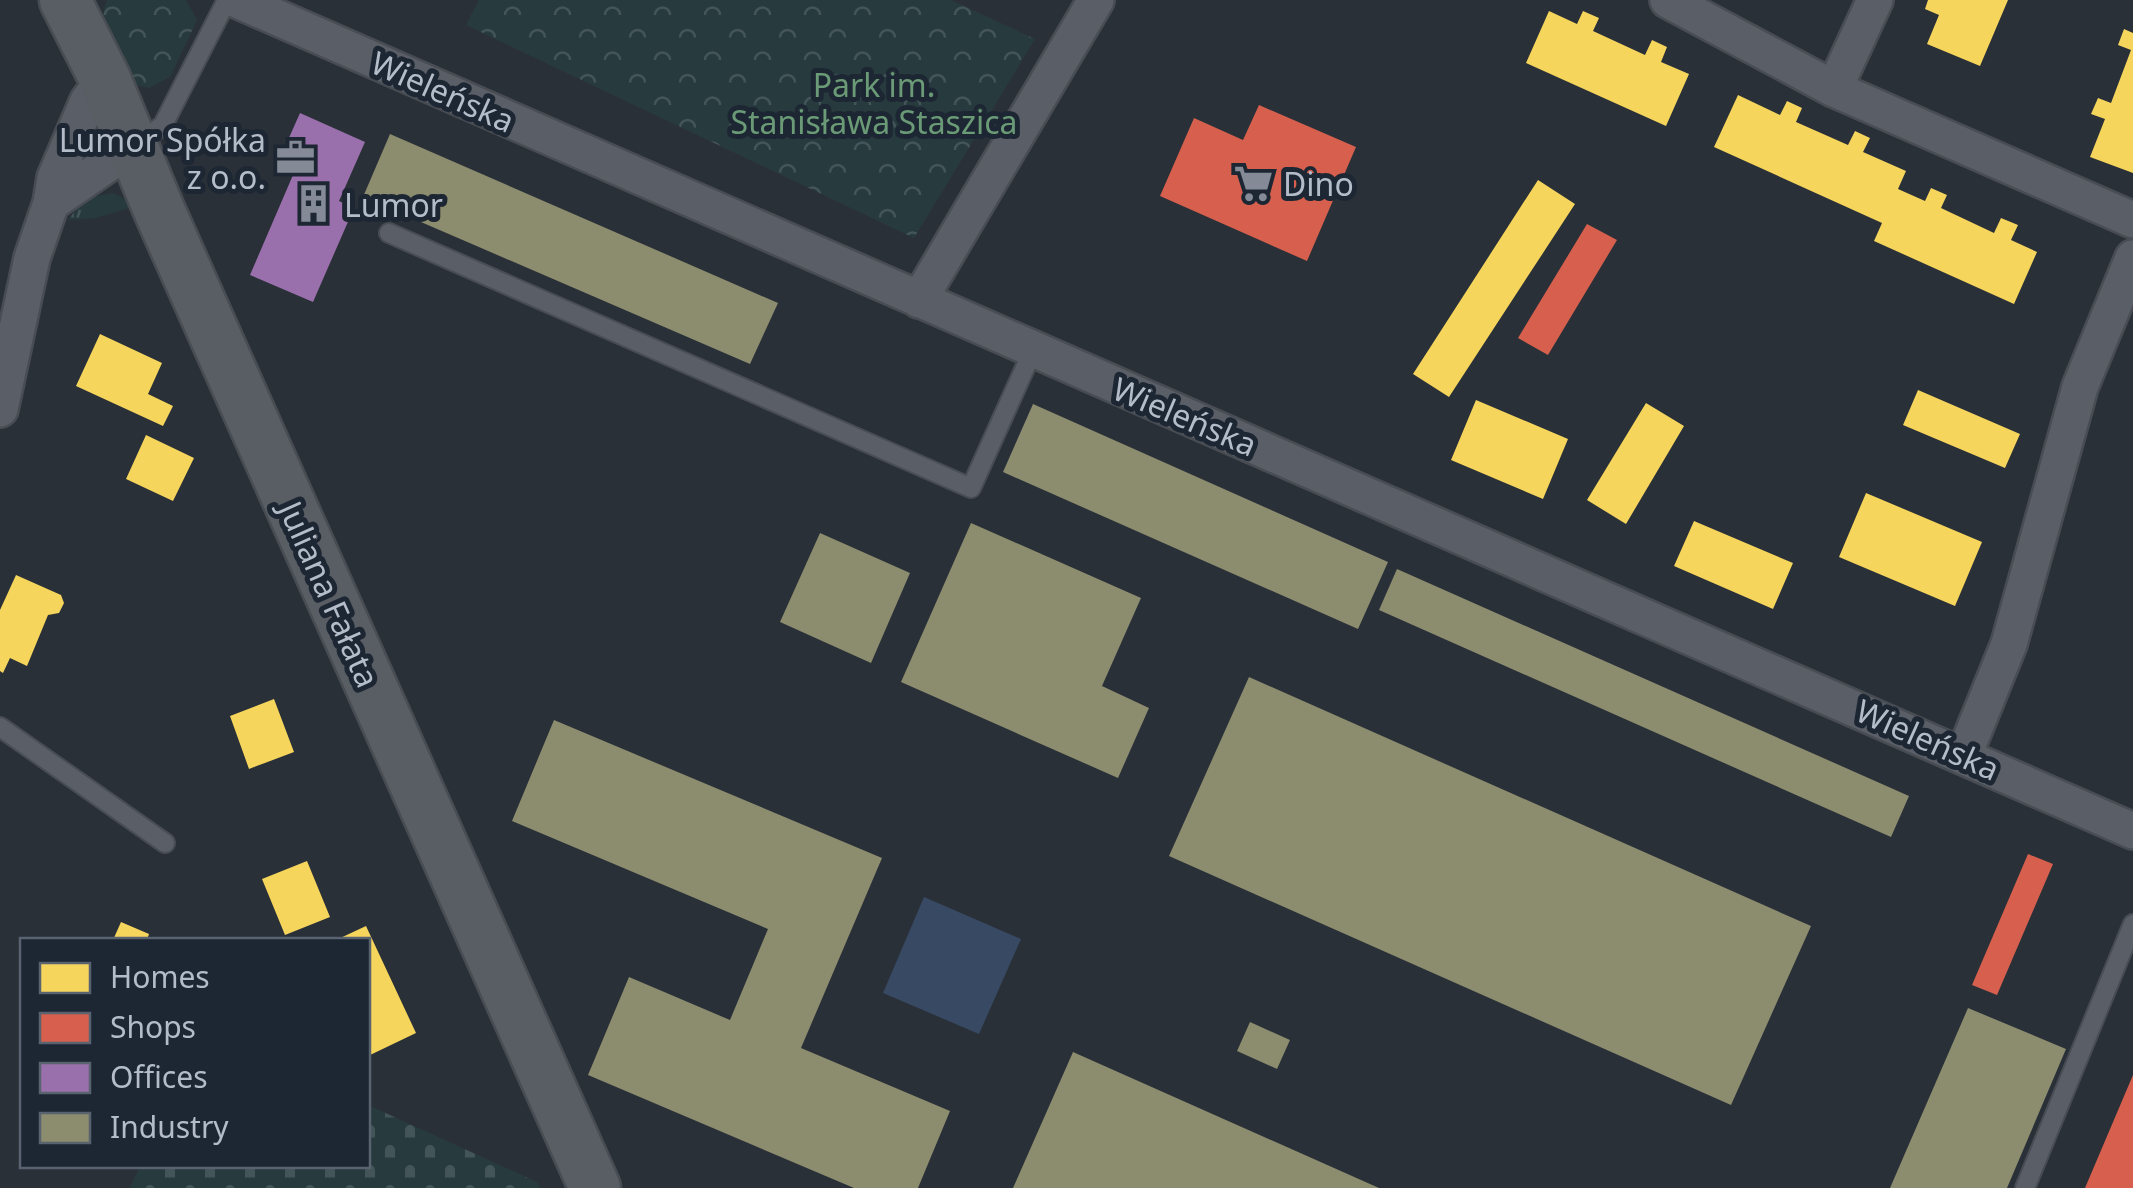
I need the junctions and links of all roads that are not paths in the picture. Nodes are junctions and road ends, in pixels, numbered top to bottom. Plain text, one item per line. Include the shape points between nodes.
1 (64, 0) edge
2 (228, 0) edge
3 (237, 0) edge
4 (1096, 0) edge
5 (1668, 0) edge
6 (1875, 0) edge
7 (105, 80) junction
8 (1834, 89) junction
9 (134, 146) junction
10 (51, 203) junction
11 (2133, 220) edge
12 (390, 232) dead end
13 (2133, 258) edge
14 (919, 300) junction
15 (1032, 350) junction
16 (0, 409) edge
17 (0, 728) edge
18 (1964, 755) junction
19 (2133, 831) edge
20 (165, 843) dead end
21 (2133, 924) edge
22 (595, 1188) edge
23 (2024, 1188) edge

1 - 7 main road, Juliana Fałata
2 - 9 lane via 163,125
3 - 14 street, Wieleńska
4 - 14 street
5 - 8 street
6 - 8 street
7 - 9 main road, Juliana Fałata
7 - 10 street via 78,123
8 - 11 street
9 - 10 street
9 - 22 main road, Juliana Fałata
10 - 16 street via 32,258
12 - 15 lane via 971,488
13 - 18 street via 2080,388 2009,644
14 - 15 street, Wieleńska
15 - 18 street, Wieleńska
17 - 20 lane
18 - 19 street, Wieleńska
21 - 23 lane

